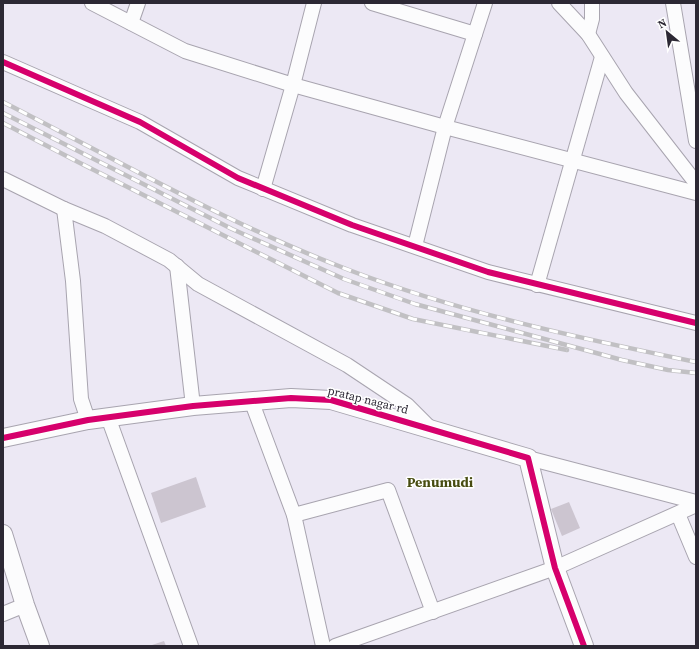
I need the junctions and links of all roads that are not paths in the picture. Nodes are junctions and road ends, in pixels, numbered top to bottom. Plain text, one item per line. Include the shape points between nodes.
1 (92, 3) edge
2 (138, 3) edge
3 (314, 3) edge
4 (372, 3) edge
5 (485, 3) edge
6 (559, 3) edge
7 (592, 3) edge
8 (673, 3) edge
9 (131, 24) junction
10 (475, 34) junction
11 (588, 34) junction
12 (602, 57) junction
13 (3, 62) edge
14 (293, 85) junction
15 (445, 127) junction
16 (696, 141) edge
17 (571, 161) junction
18 (3, 179) edge
19 (696, 183) edge
20 (264, 189) junction
21 (696, 193) edge
22 (64, 209) junction
23 (415, 246) junction
24 (177, 266) junction
25 (537, 285) junction
26 (696, 323) edge
27 (251, 400) junction
28 (193, 406) junction
29 (108, 417) junction
30 (88, 420) junction
31 (431, 429) junction
32 (3, 438) edge
33 (528, 458) junction
34 (696, 502) edge
35 (696, 505) edge
36 (678, 514) junction
37 (294, 515) junction
38 (3, 534) edge
39 (696, 557) edge
40 (555, 568) junction
41 (25, 605) junction
42 (433, 612) junction
43 (3, 614) edge
44 (40, 646) edge
45 (191, 646) edge
46 (323, 646) edge
47 (335, 646) edge
48 (584, 646) edge

1 - 9 street
2 - 9 street
3 - 14 street
4 - 10 street
5 - 10 street
6 - 11 street
7 - 11 street via 592,19
8 - 16 street
9 - 14 street via 185,52
10 - 15 street
11 - 12 street
12 - 17 street
12 - 19 street via 626,93
13 - 20 street via 140,122 238,178
14 - 15 street
14 - 20 street
15 - 17 street
15 - 23 street
17 - 21 street
17 - 25 street
18 - 22 street
20 - 23 street via 352,225
22 - 24 street via 105,226
22 - 30 street via 74,281 81,399
23 - 25 street via 488,272
24 - 28 street
24 - 31 street via 198,284 347,365 407,405
25 - 26 street
27 - 28 street, pratap nagar rd
27 - 31 street, pratap nagar rd via 331,400
27 - 37 street
28 - 29 street, pratap nagar rd
29 - 30 street, pratap nagar rd
29 - 45 street
30 - 32 street, pratap nagar rd
31 - 33 street, pratap nagar rd
33 - 34 street
33 - 40 street
35 - 36 street
36 - 39 street
36 - 40 street
37 - 42 street via 388,490
37 - 46 street
38 - 41 street
40 - 42 street
40 - 48 street
41 - 43 street
41 - 44 street
42 - 47 street

